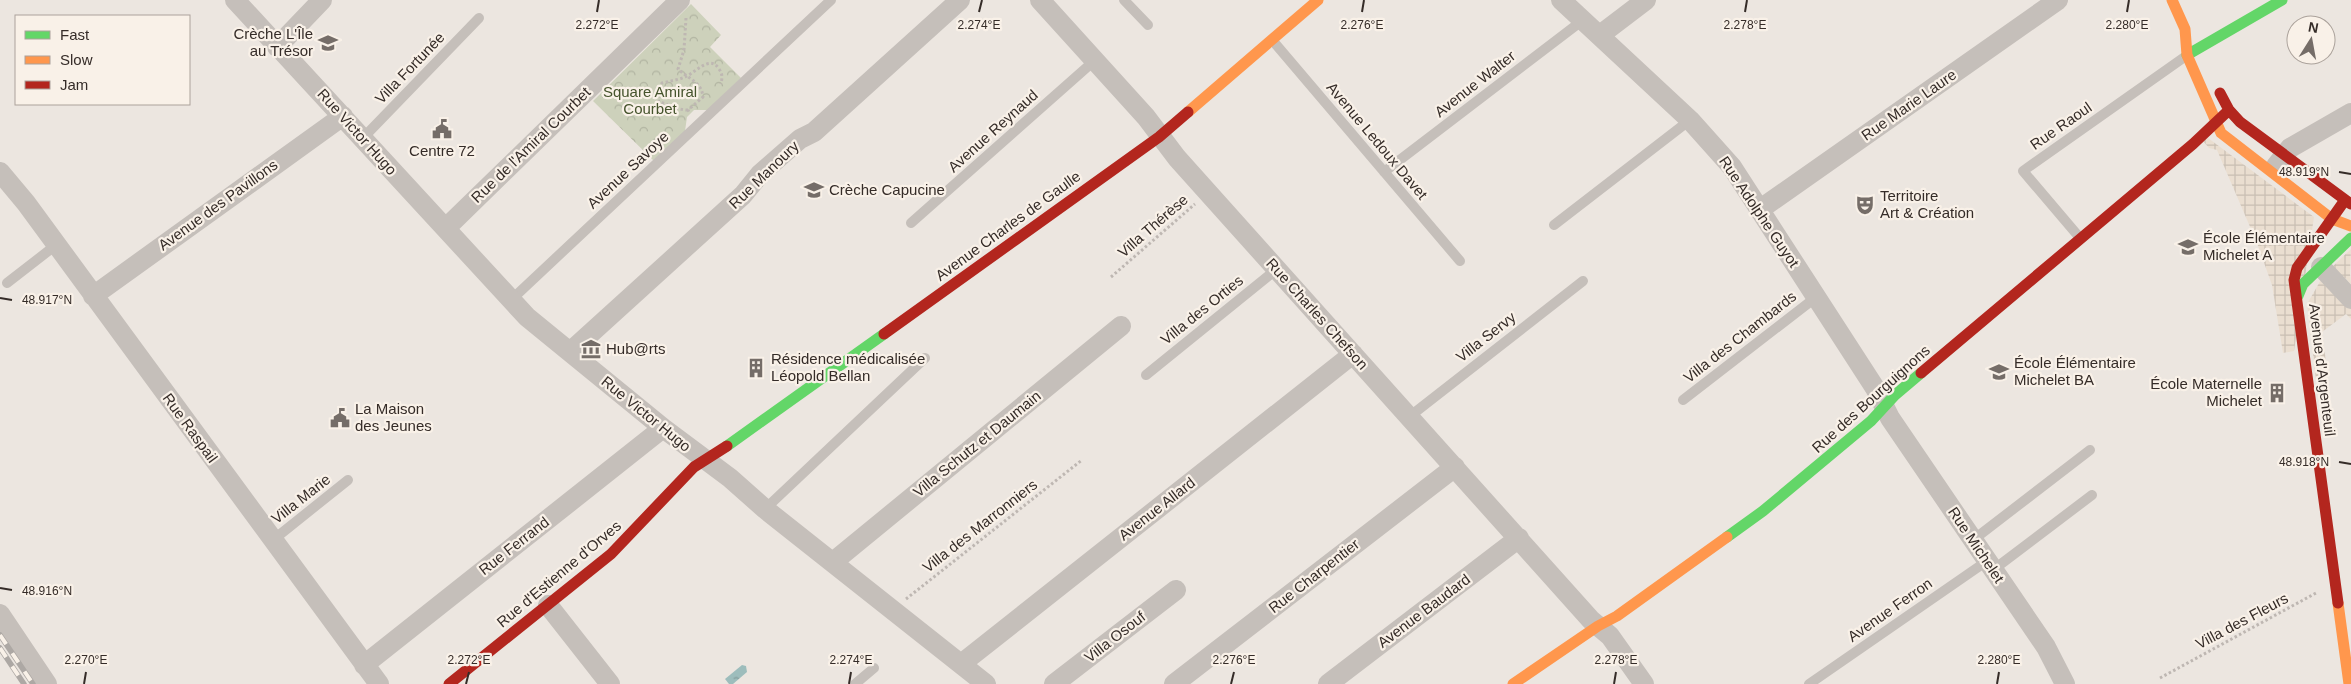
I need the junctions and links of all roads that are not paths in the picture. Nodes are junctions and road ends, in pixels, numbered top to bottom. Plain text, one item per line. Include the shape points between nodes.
1 (235, 0) edge
2 (322, 0) edge
3 (831, 0) edge
4 (960, 0) edge
5 (1040, 0) edge
6 (1124, 0) edge
7 (1318, 0) edge
8 (1561, 0) edge
9 (1646, 0) edge
10 (2058, 0) edge
11 (2172, 0) edge
12 (2282, 0) edge
13 (681, 6) edge
14 (479, 18) dead end
15 (1583, 20) junction
16 (1148, 25) dead end
17 (2185, 29) junction
18 (1600, 35) junction
19 (1272, 40) junction
20 (277, 47) junction
21 (2203, 52) junction
22 (2187, 55) junction
23 (1094, 60) junction
24 (2216, 83) dead end
25 (2229, 110) junction
26 (2351, 113) edge
27 (343, 116) junction
28 (1690, 120) junction
29 (2216, 124) junction
30 (1159, 137) junction
31 (362, 138) junction
32 (2284, 154) junction
33 (0, 172) edge
34 (1384, 172) junction
35 (2271, 172) junction
36 (2348, 202) edge
37 (1759, 210) junction
38 (2332, 219) junction
39 (911, 223) dead end
40 (1554, 225) dead end
41 (2351, 226) edge
42 (446, 228) junction
43 (2080, 238) junction
44 (2351, 238) edge
45 (56, 245) junction
46 (1460, 260) dead end
47 (2322, 267) junction
48 (1277, 269) junction
49 (1583, 281) dead end
50 (7, 284) dead end
51 (93, 296) junction
52 (2298, 297) junction
53 (1815, 298) junction
54 (2351, 299) edge
55 (511, 300) junction
56 (1122, 326) dead end
57 (570, 352) junction
58 (1353, 354) junction
59 (925, 358) dead end
60 (1146, 375) dead end
61 (1683, 400) dead end
62 (1884, 407) junction
63 (1409, 417) junction
64 (663, 428) junction
65 (2090, 450) dead end
66 (704, 460) junction
67 (1455, 467) junction
68 (348, 480) dead end
69 (2092, 495) dead end
70 (766, 509) junction
71 (1519, 538) junction
72 (273, 540) junction
73 (1973, 540) junction
74 (833, 562) junction
75 (1990, 566) junction
76 (1176, 590) dead end
77 (548, 605) junction
78 (0, 614) edge
79 (1598, 626) junction
80 (364, 664) junction
81 (961, 664) junction
82 (874, 668) dead end
83 (47, 684) edge
84 (379, 684) edge
85 (449, 684) edge
86 (610, 684) edge
87 (855, 684) edge
88 (986, 684) edge
89 (1054, 684) edge
90 (1174, 684) edge
91 (1328, 684) edge
92 (1513, 684) edge
93 (1644, 684) edge
94 (1809, 684) edge
95 (2065, 684) edge
96 (2349, 684) edge

1 - 20 street, Rue Victor Hugo
2 - 20 street
3 - 55 lane, Avenue Savoye
4 - 57 street, Rue Manoury via 814,132 800,139 760,174 743,196
5 - 23 street, Rue Charles Chefson
6 - 16 lane
7 - 19 main road, Avenue Charles de Gaulle
8 - 15 street, Rue Adolphe Guyot
9 - 18 street
10 - 37 street, Rue Marie Laure
11 - 17 main road
12 - 21 main road
13 - 42 street, Rue de l'Amiral Courbet
14 - 31 lane, Villa Fortunée
15 - 18 street, Rue Adolphe Guyot
15 - 34 lane, Avenue Walter
17 - 21 main road
17 - 22 main road
18 - 28 street, Rue Adolphe Guyot
19 - 30 main road, Avenue Charles de Gaulle
19 - 34 lane, Avenue Ledoux Davet
20 - 27 street, Rue Victor Hugo
21 - 22 main road
22 - 29 main road
22 - 43 lane, Rue Raoul via 2023,171
23 - 30 street, Rue Charles Chefson via 1146,117
23 - 39 lane, Avenue Reynaud
24 - 25 main road
25 - 29 main road, Rue des Bourguignons
25 - 32 main road
26 - 32 street via 2295,144
27 - 31 street, Rue Victor Hugo
27 - 51 street, Avenue des Pavillons
28 - 37 street, Rue Adolphe Guyot via 1732,167
28 - 40 lane
29 - 35 main road via 2225,138
29 - 43 main road, Rue des Bourguignons
30 - 48 street, Rue Charles Chefson
30 - 66 main road, Avenue Charles de Gaulle
31 - 42 street, Rue Victor Hugo
32 - 35 street
32 - 36 main road
33 - 45 street, Rue Raspail
34 - 46 lane, Avenue Ledoux Davet
35 - 38 main road
36 - 38 main road, Avenue d'Argenteuil
37 - 53 street, Rue Adolphe Guyot
38 - 41 main road
38 - 52 main road, Avenue d'Argenteuil via 2295,272
42 - 55 street, Rue Victor Hugo
43 - 62 main road, Rue des Bourguignons
44 - 47 main road, Avenue d'Argenteuil
45 - 50 lane
45 - 51 street, Rue Raspail
47 - 52 main road, Avenue d'Argenteuil via 2302,286
47 - 54 street
48 - 58 street, Rue Charles Chefson
48 - 60 lane, Villa des Orties
49 - 63 lane, Villa Servy
51 - 72 street, Rue Raspail
52 - 96 main road, Avenue d'Argenteuil
53 - 61 lane, Villa des Chambards
53 - 62 street, Rue Adolphe Guyot via 1875,388
55 - 57 street, Rue Victor Hugo
56 - 74 street, Villa Schutz et Daumain
57 - 64 street, Rue Victor Hugo
58 - 63 street, Rue Charles Chefson
58 - 81 street, Avenue Allard
59 - 70 lane
62 - 73 street, Rue Michelet
62 - 79 main road, Rue des Bourguignons via 1764,511 1617,616
63 - 67 street, Rue Charles Chefson
64 - 66 street, Rue Victor Hugo
64 - 80 street, Rue Ferrand
65 - 73 lane
66 - 70 street, Rue Victor Hugo
66 - 77 main road, Rue d'Estienne d'Orves via 620,546
67 - 71 street, Rue Charles Chefson
67 - 90 street, Rue Charpentier
68 - 72 lane, Villa Marie
69 - 75 lane, Avenue Ferron
70 - 74 street, Rue Victor Hugo
71 - 79 street, Rue Charles Chefson
71 - 91 street, Avenue Baudard
72 - 80 street, Rue Raspail
73 - 75 street, Rue Michelet
74 - 81 street, Rue Victor Hugo
75 - 94 lane, Avenue Ferron
75 - 95 street, Rue Michelet via 2046,648
76 - 89 street, Villa Osouf
77 - 85 main road, Rue d'Estienne d'Orves
77 - 86 street
78 - 83 street
79 - 92 main road, Rue des Bourguignons
79 - 93 street, Rue Charles Chefson via 1610,636
80 - 84 street, Rue Raspail
81 - 88 street, Rue Victor Hugo
82 - 87 lane

